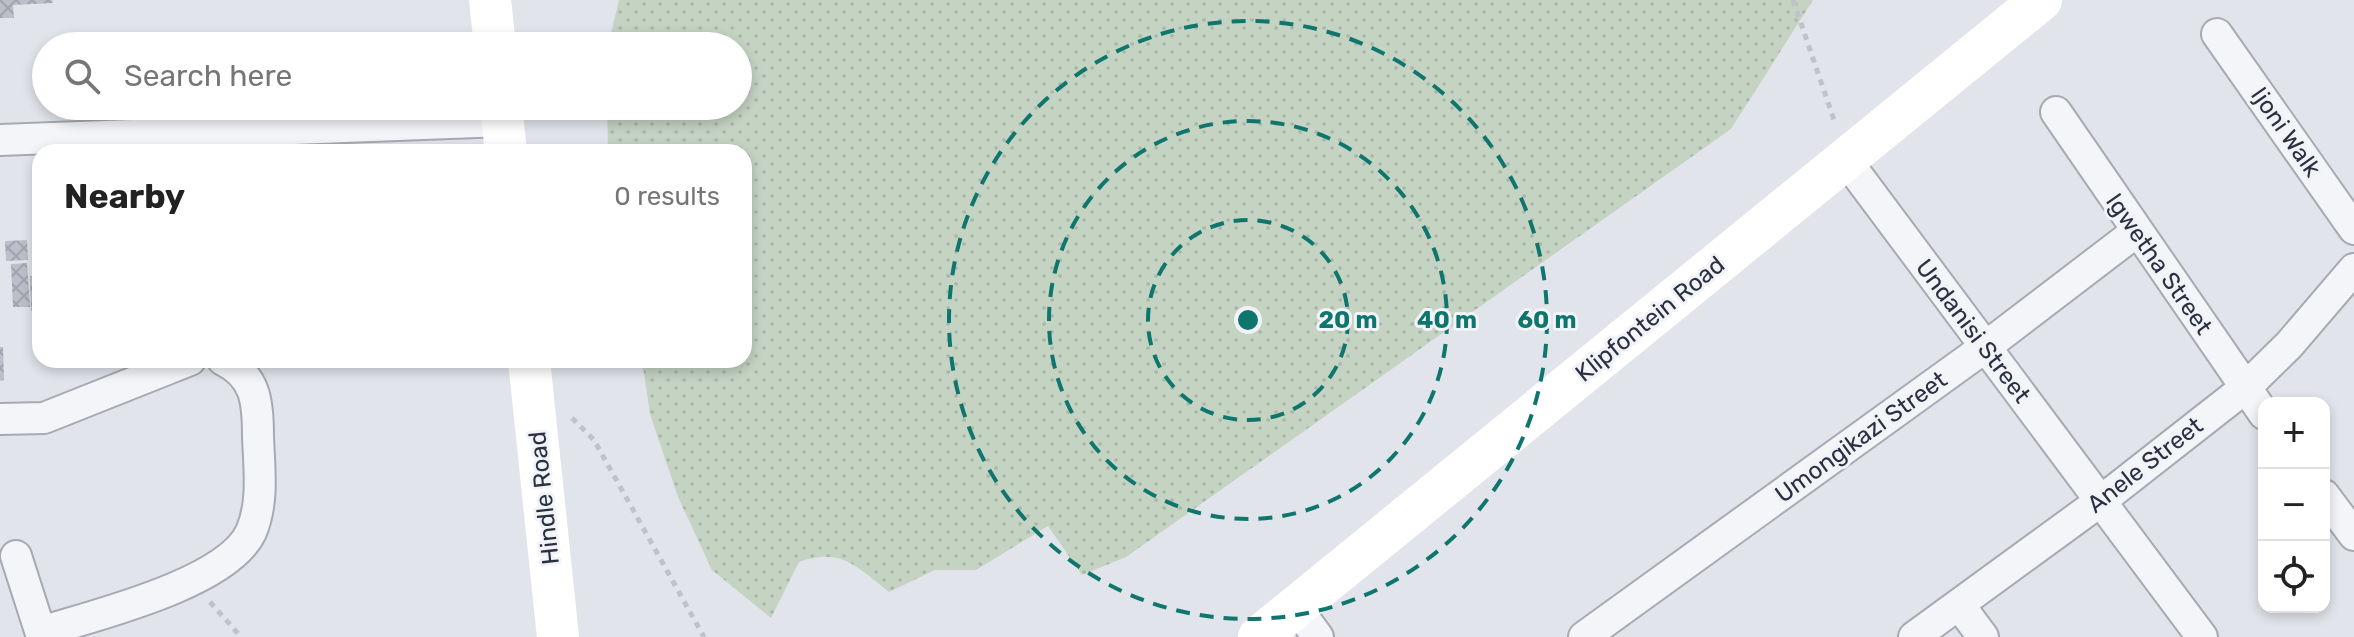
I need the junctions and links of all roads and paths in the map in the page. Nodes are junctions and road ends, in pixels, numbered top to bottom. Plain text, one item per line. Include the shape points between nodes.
1 (490, 0) edge
2 (1793, 0) edge
3 (2041, 0) edge
4 (493, 32) edge
5 (2217, 34) dead end
6 (2056, 112) dead end
7 (504, 126) edge
8 (0, 140) edge
9 (1846, 160) junction
10 (2354, 229) edge
11 (2136, 232) junction
12 (2354, 269) edge
13 (1984, 348) junction
14 (170, 368) edge
15 (234, 368) edge
16 (530, 368) edge
17 (2245, 388) junction
18 (2258, 406) edge
19 (566, 412) dead end
20 (0, 419) edge
21 (2102, 500) junction
22 (2330, 503) edge
23 (2354, 535) edge
24 (16, 556) dead end
25 (191, 581) junction
26 (1960, 606) junction
27 (1307, 622) edge
28 (41, 634) edge
29 (241, 637) edge
30 (558, 637) edge
31 (704, 637) edge
32 (1259, 637) edge
33 (1584, 637) edge
34 (1914, 637) edge
35 (1983, 637) edge
36 (2202, 637) edge

1 - 4 street
2 - 9 path
3 - 9 street, Klipfontein Road
5 - 10 street, Ijoni Walk
6 - 11 street, Igwetha Street
7 - 8 street
9 - 13 street, Undanisi Street
9 - 27 street, Klipfontein Road
11 - 13 street, Umongikazi Street
11 - 17 street, Igwetha Street
12 - 17 street, Anele Street
13 - 21 street, Undanisi Street
13 - 33 street, Umongikazi Street
14 - 20 street via 44,418
15 - 25 street via 255,391 259,507 250,535
16 - 30 street, Hindle Road
17 - 18 street, Igwetha Street
17 - 21 street, Anele Street
19 - 31 path via 594,440
21 - 26 street, Anele Street
21 - 36 street, Undanisi Street
22 - 23 street
24 - 28 street
25 - 28 street
25 - 29 path
26 - 34 street, Anele Street
26 - 35 street
27 - 32 street, Klipfontein Road

